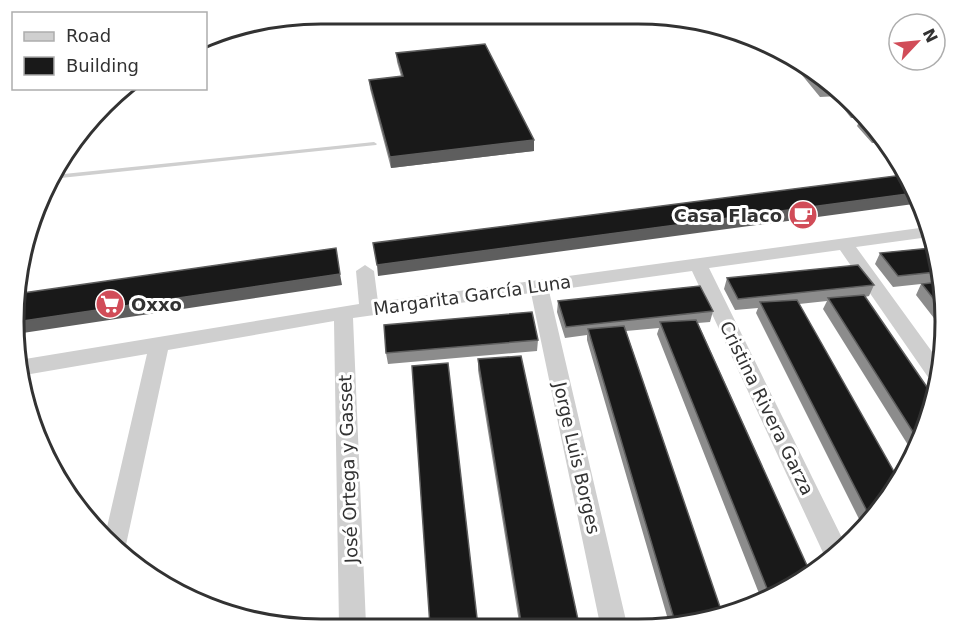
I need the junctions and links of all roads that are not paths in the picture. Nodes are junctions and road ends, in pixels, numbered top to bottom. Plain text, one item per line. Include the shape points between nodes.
1 (374, 144) dead end
2 (62, 176) edge
3 (921, 233) edge
4 (844, 243) junction
5 (698, 264) junction
6 (364, 271) dead end
7 (539, 286) junction
8 (369, 309) junction
9 (343, 313) junction
10 (159, 344) junction
11 (28, 366) edge
12 (931, 366) edge
13 (117, 538) edge
14 (833, 546) edge
15 (353, 619) edge
16 (613, 619) edge

1 - 2 lane
3 - 4 street, Margarita García Luna
4 - 5 street, Margarita García Luna
4 - 12 street
5 - 7 street, Margarita García Luna
5 - 14 street, Cristina Rivera Garza
6 - 8 street
7 - 8 street, Margarita García Luna
7 - 16 street, Jorge Luis Borges
8 - 9 street, Margarita García Luna
9 - 10 street, Margarita García Luna
9 - 15 street, José Ortega y Gasset
10 - 11 street, Margarita García Luna
10 - 13 street

